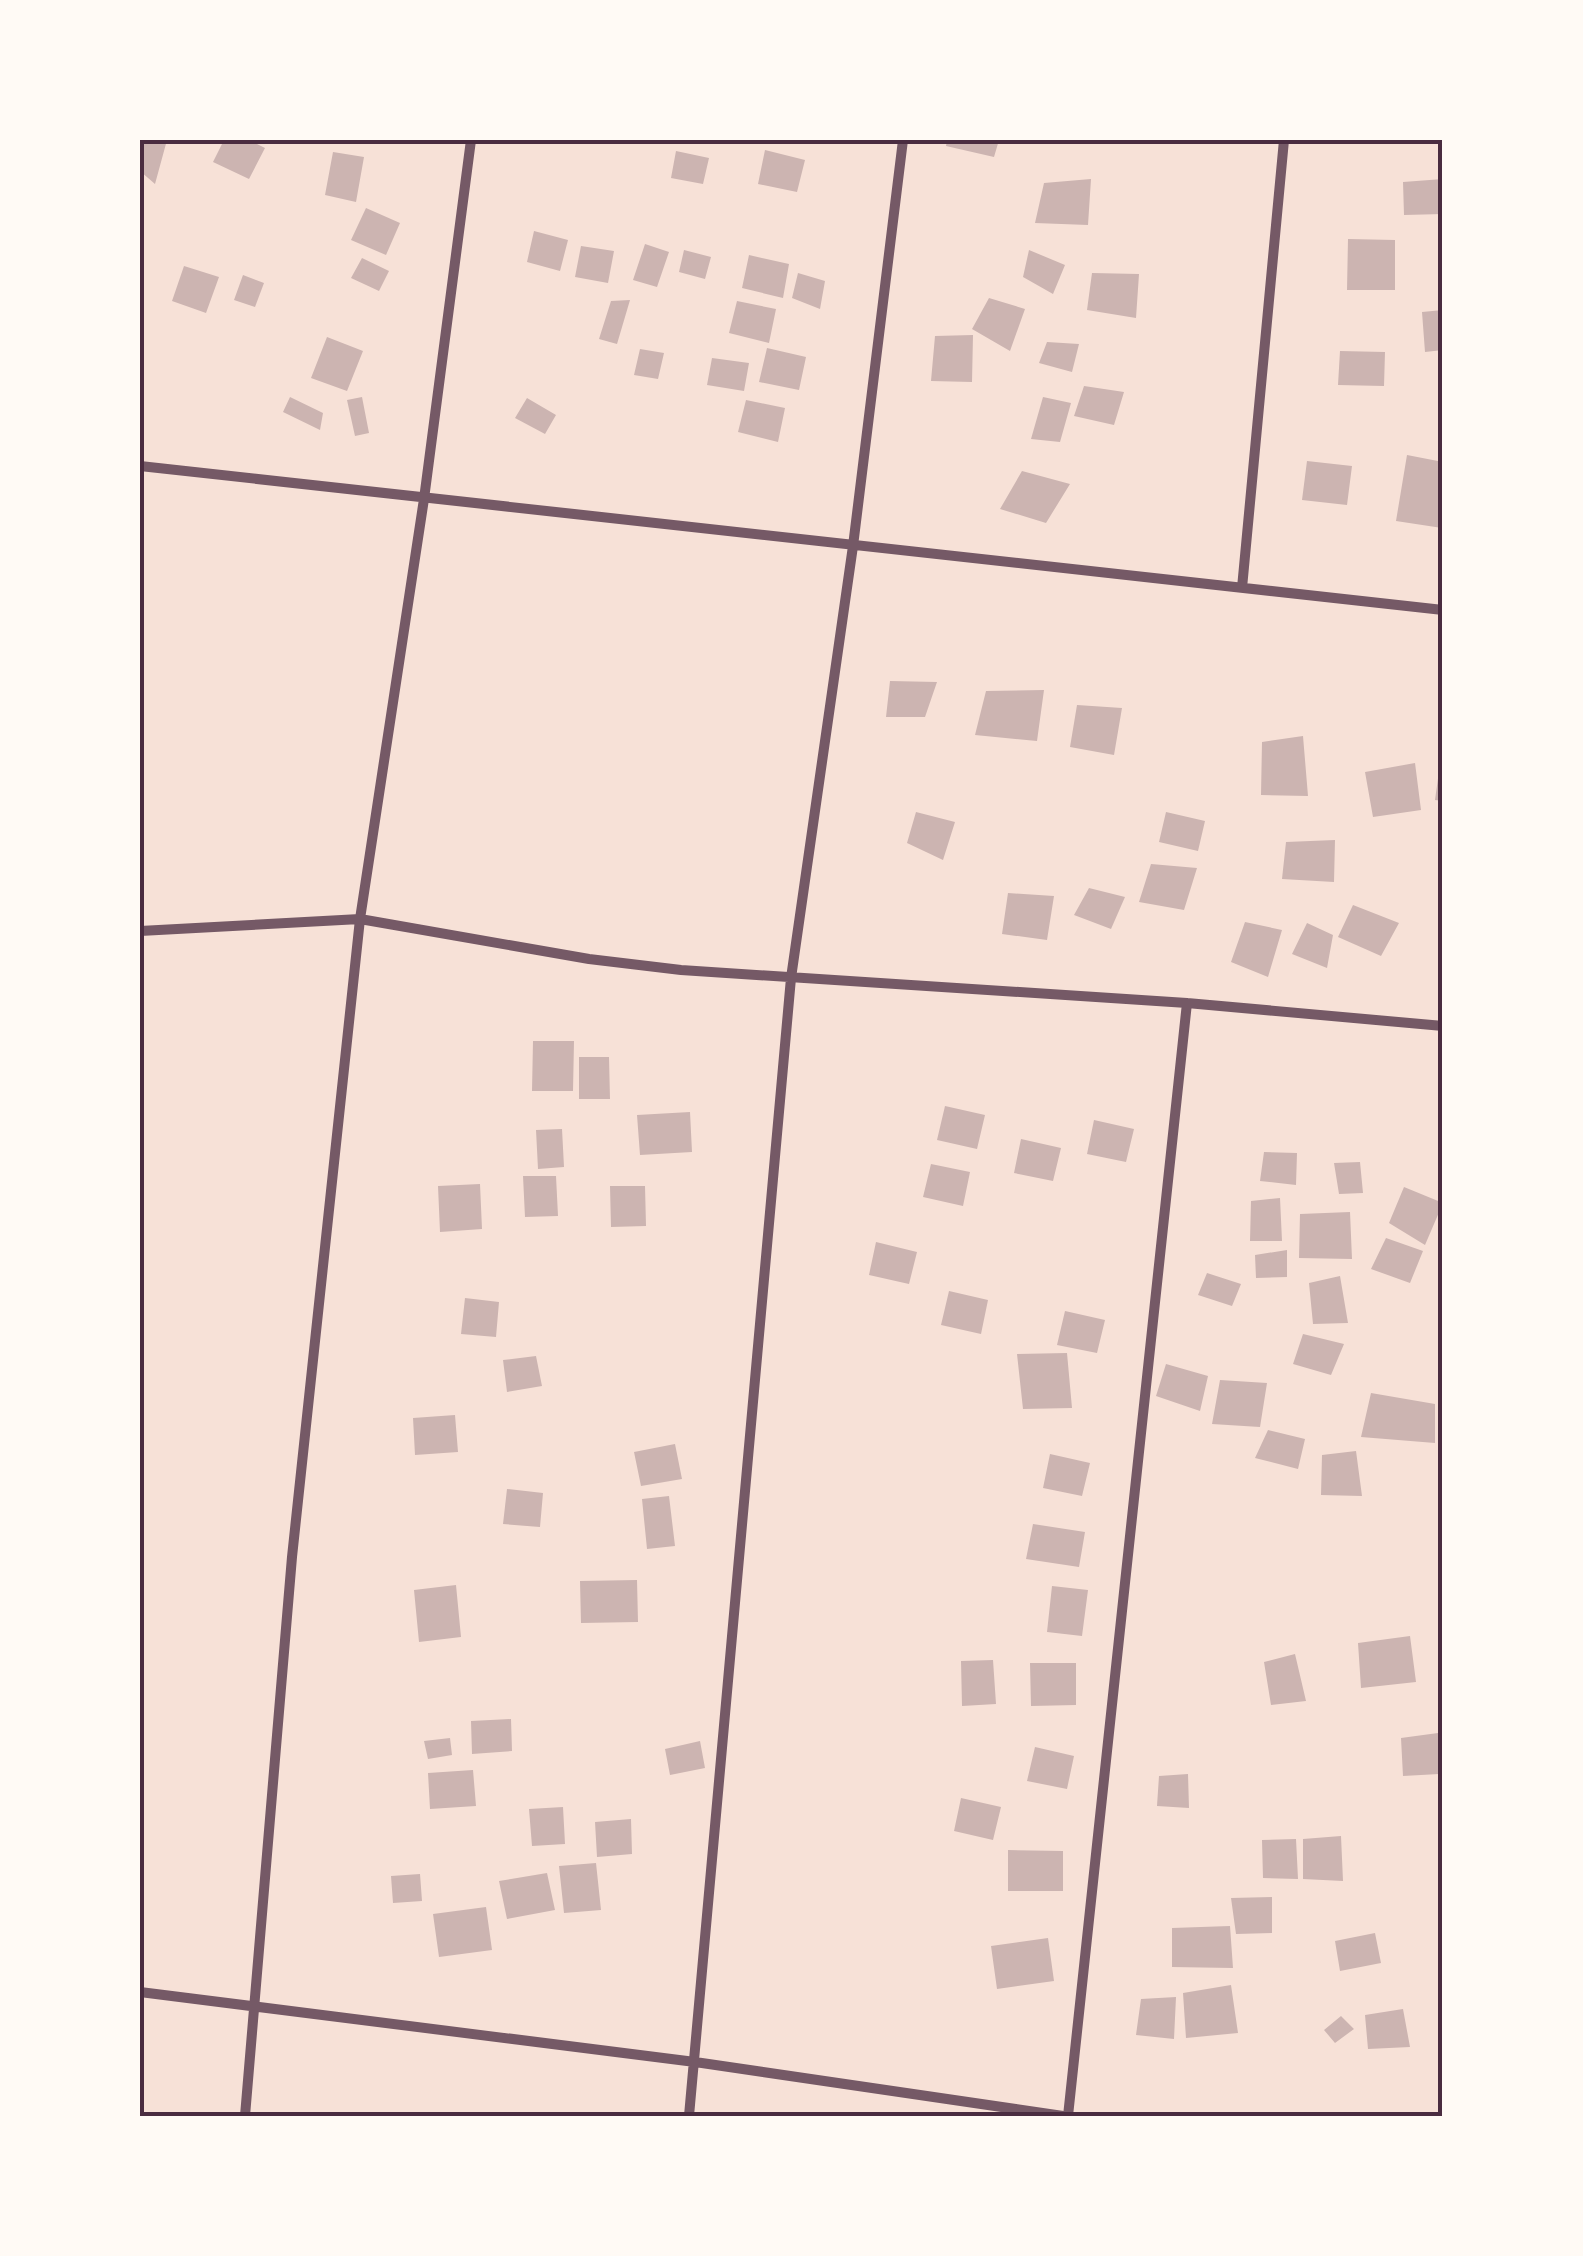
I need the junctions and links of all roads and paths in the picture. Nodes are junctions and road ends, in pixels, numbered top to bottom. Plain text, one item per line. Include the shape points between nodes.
1 (471, 140) edge
2 (904, 140) edge
3 (1284, 140) edge
4 (140, 466) edge
5 (424, 499) junction
6 (853, 546) junction
7 (1242, 588) junction
8 (1443, 610) edge
9 (360, 919) junction
10 (140, 931) edge
11 (791, 978) junction
12 (1187, 1003) junction
13 (1443, 1026) edge
14 (140, 1992) edge
15 (255, 2006) junction
16 (695, 2062) junction
17 (244, 2116) edge
18 (690, 2116) edge
19 (1066, 2116) edge

1 - 5 street
2 - 6 street
3 - 7 street
4 - 5 street
5 - 6 street
5 - 9 street
6 - 7 street
6 - 11 street
7 - 8 street
9 - 10 street
9 - 11 street via 589,959
9 - 15 street via 292,1558
11 - 12 street
11 - 16 street
12 - 13 street
12 - 19 street
14 - 15 street
15 - 16 street
15 - 17 street
16 - 18 street
16 - 19 street

